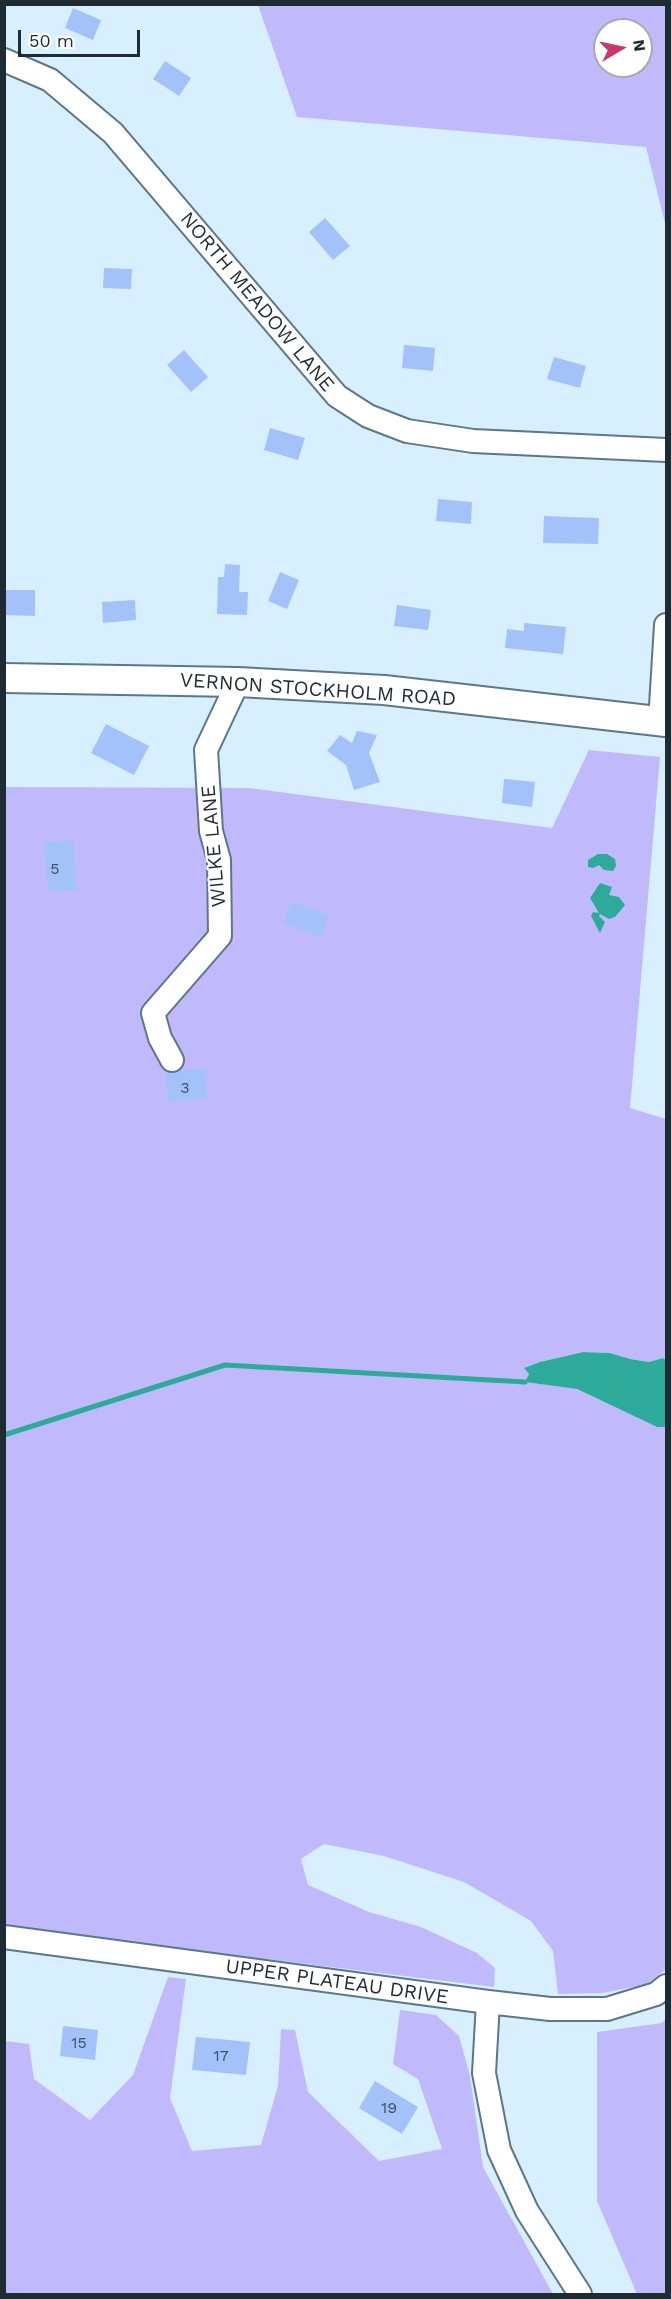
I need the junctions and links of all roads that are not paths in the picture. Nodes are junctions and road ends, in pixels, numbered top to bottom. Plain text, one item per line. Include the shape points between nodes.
1 (4, 60) edge
2 (666, 450) edge
3 (666, 625) edge
4 (4, 678) edge
5 (238, 682) junction
6 (663, 722) edge
7 (172, 1060) dead end
8 (4, 1938) edge
9 (666, 1986) edge
10 (488, 2002) junction
11 (580, 2295) edge

1 - 2 street, NORTH MEADOW LANE via 50,80 113,133 337,396 368,416 407,431 473,441
3 - 6 street
4 - 5 main road, VERNON STOCKHOLM ROAD
5 - 6 main road, VERNON STOCKHOLM ROAD via 384,690
5 - 7 street, WILKE LANE via 206,750 211,831 219,860 220,936 153,1013
8 - 10 street, UPPER PLATEAU DRIVE
9 - 10 street, UPPER PLATEAU DRIVE via 656,1994 607,2009
10 - 11 street via 484,2073 499,2150 527,2211

